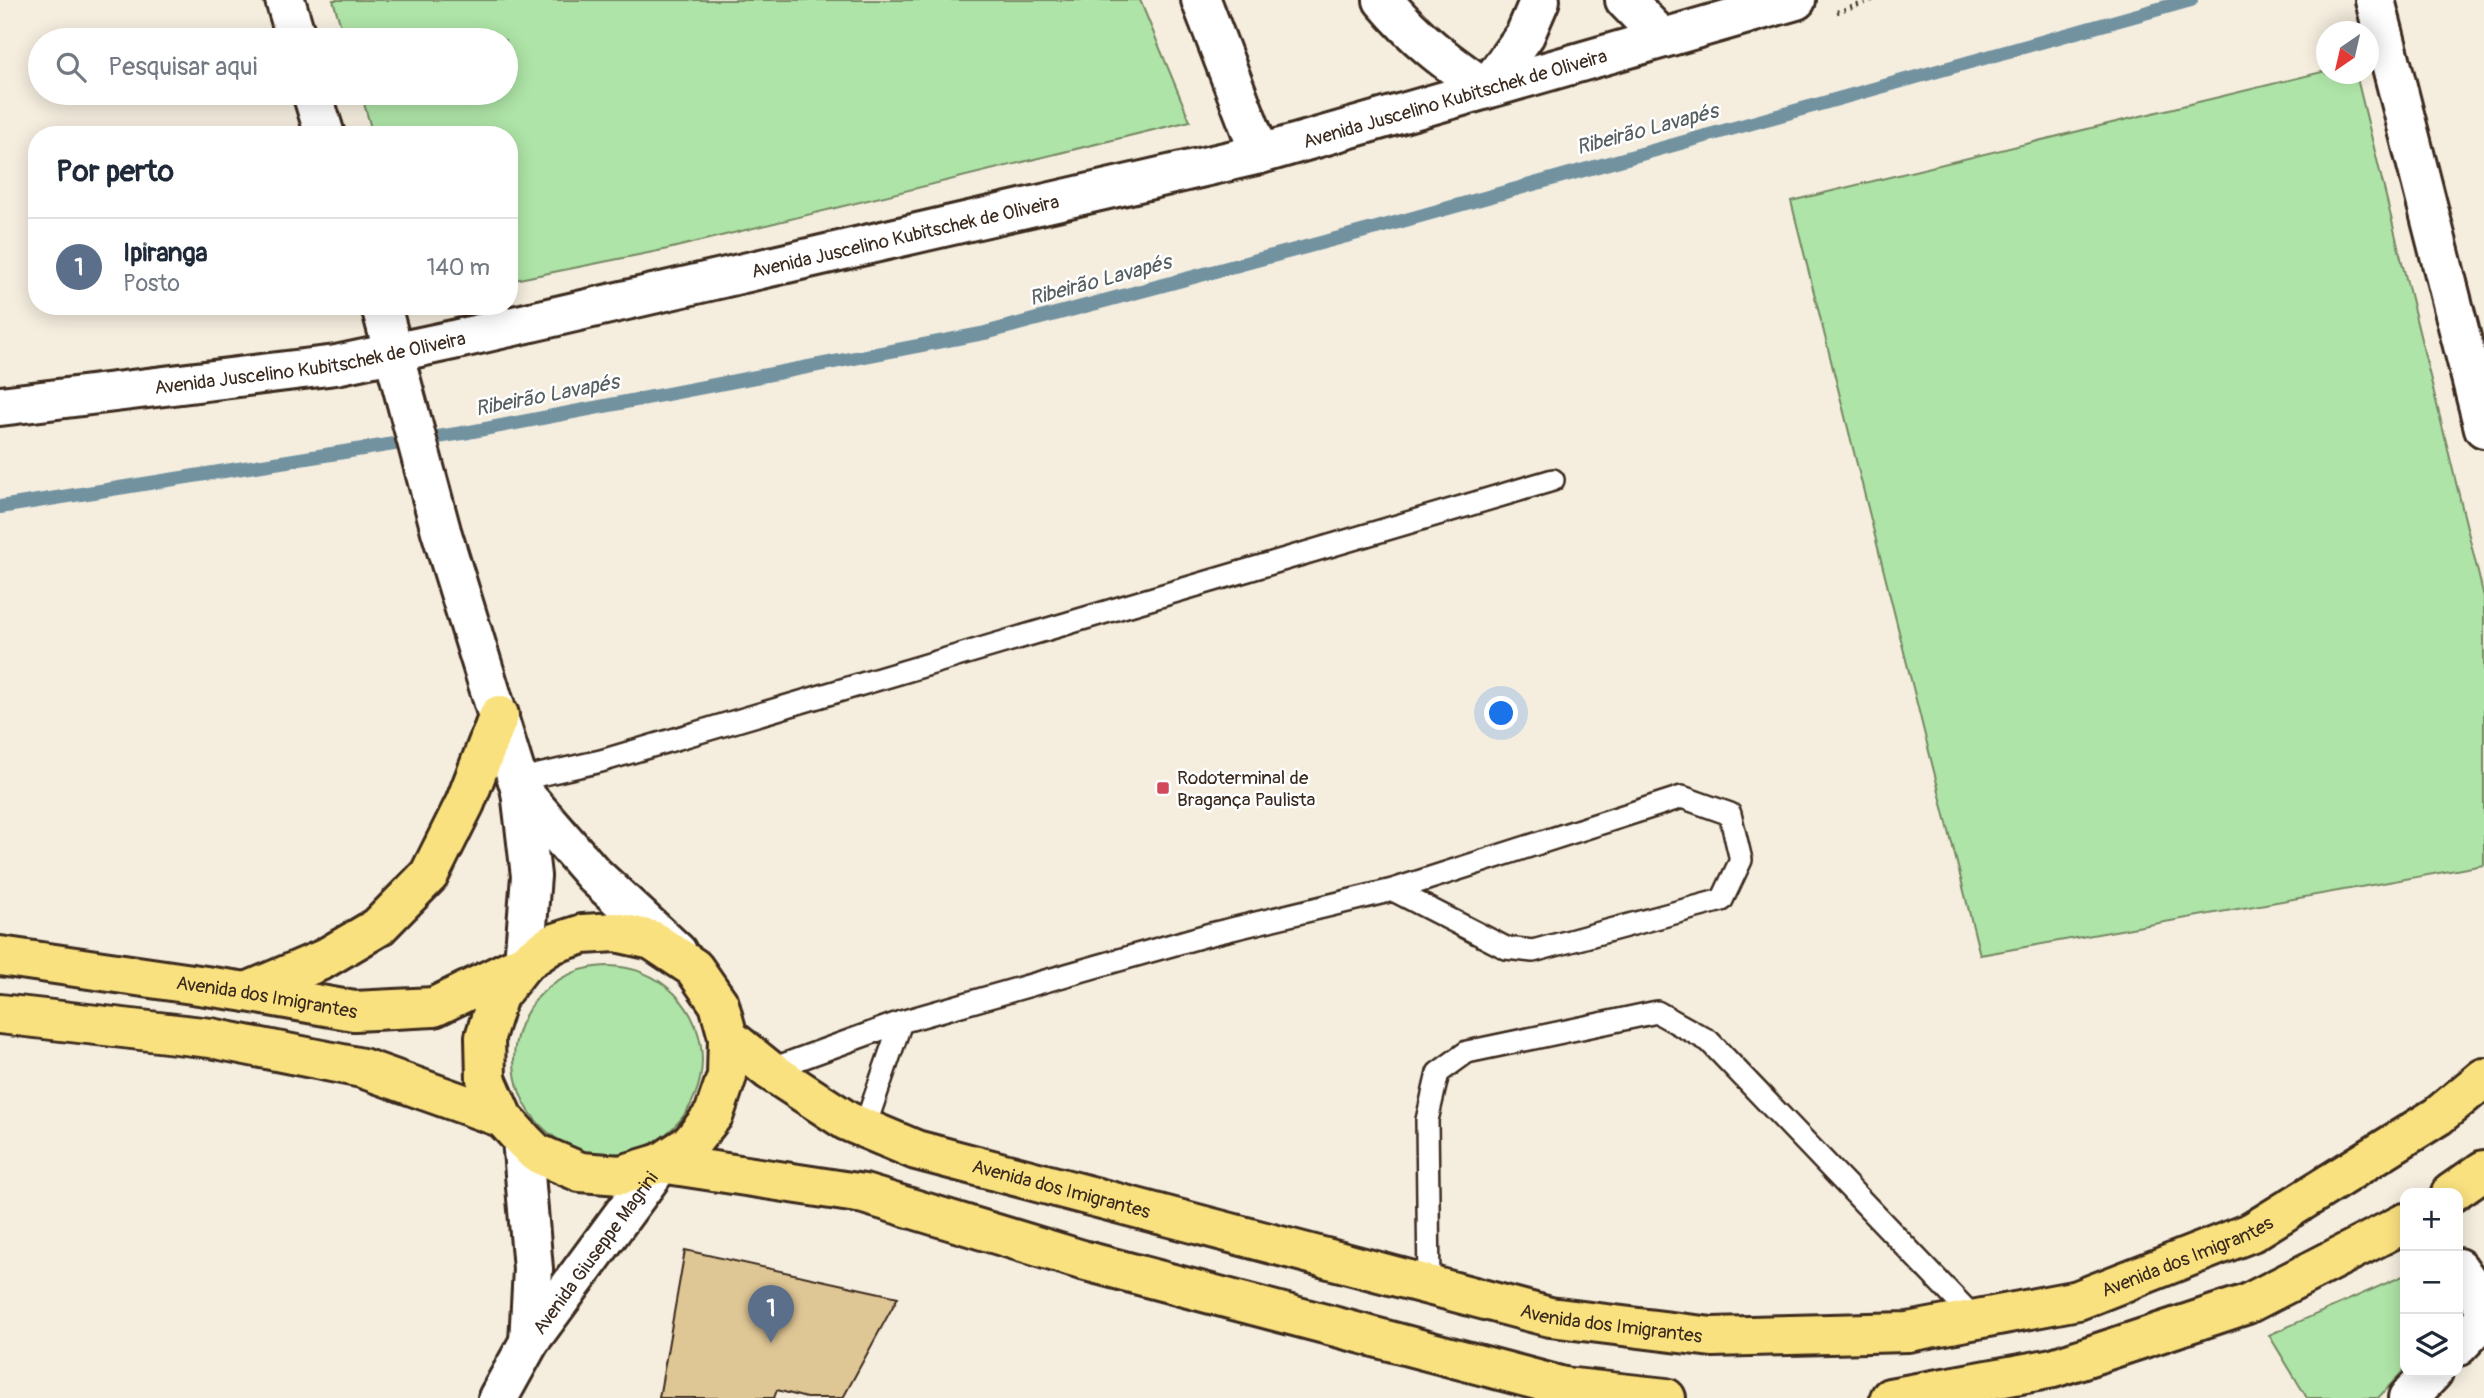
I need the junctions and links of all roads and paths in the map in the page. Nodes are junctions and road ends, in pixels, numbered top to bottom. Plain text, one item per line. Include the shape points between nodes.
1 (285, 0) edge
2 (1201, 0) edge
3 (1383, 0) edge
4 (1540, 0) edge
5 (1625, 0) edge
6 (1796, 0) edge
7 (2377, 7) edge
8 (293, 28) edge
9 (1662, 38) junction
10 (1486, 89) junction
11 (316, 105) edge
12 (322, 126) edge
13 (1259, 154) junction
14 (384, 315) edge
15 (394, 351) junction
16 (0, 406) edge
17 (2484, 428) edge
18 (1553, 480) dead end
19 (499, 715) junction
20 (519, 785) junction
21 (1393, 890) junction
22 (0, 956) edge
23 (524, 963) junction
24 (694, 968) junction
25 (247, 992) junction
26 (0, 1014) edge
27 (901, 1022) junction
28 (728, 1037) junction
29 (769, 1070) junction
30 (2484, 1078) edge
31 (512, 1128) junction
32 (864, 1129) junction
33 (662, 1163) junction
34 (2484, 1170) edge
35 (2458, 1188) edge
36 (2400, 1226) edge
37 (2463, 1275) edge
38 (1429, 1285) junction
39 (2484, 1306) edge
40 (1975, 1319) junction
41 (2484, 1319) edge
42 (2463, 1341) edge
43 (529, 1342) junction
44 (2428, 1377) edge
45 (498, 1398) edge
46 (1666, 1398) edge
47 (1890, 1398) edge
48 (2408, 1398) edge

1 - 8 street
2 - 13 street
3 - 10 street via 1439,57
4 - 10 street via 1525,35
5 - 9 street
6 - 9 street, Avenida Juscelino Kubitschek de Oliveira
7 - 17 street
9 - 10 street, Avenida Juscelino Kubitschek de Oliveira
10 - 13 street, Avenida Juscelino Kubitschek de Oliveira
11 - 12 street
13 - 15 street, Avenida Juscelino Kubitschek de Oliveira
14 - 15 street
15 - 16 street, Avenida Juscelino Kubitschek de Oliveira via 336,365
15 - 19 street via 441,531
18 - 20 lane
19 - 20 street
19 - 25 main road via 465,803 429,875 378,927 322,960
20 - 23 street via 531,876
20 - 24 street via 594,876
21 - 21 lane via 1506,947 1533,951 1722,900 1741,860 1730,814 1682,797
21 - 27 lane via 1207,935
22 - 25 main road, Avenida dos Imigrantes
23 - 24 main road, Avenida dos Imigrantes via 562,940 616,932 652,940
23 - 25 main road, Avenida dos Imigrantes via 434,1007 354,1011
23 - 31 main road, Avenida dos Imigrantes via 498,996 485,1037 486,1079
24 - 28 main road, Avenida dos Imigrantes via 719,1004
26 - 31 main road, Avenida dos Imigrantes via 211,1038 362,1068
27 - 29 lane
27 - 32 lane
28 - 29 main road, Avenida dos Imigrantes
28 - 33 main road, Avenida dos Imigrantes via 727,1076 714,1114 691,1143
29 - 32 main road, Avenida dos Imigrantes
30 - 40 main road, Avenida dos Imigrantes via 2438,1116 2252,1232 2078,1300
31 - 33 main road, Avenida dos Imigrantes via 536,1153 580,1172 621,1175
31 - 43 street, Avenida Giuseppe Magrini via 533,1269
32 - 38 main road, Avenida dos Imigrantes via 916,1150
33 - 43 street, Avenida Giuseppe Magrini
33 - 46 main road, Avenida dos Imigrantes via 864,1194 1082,1261 1564,1387
34 - 35 main road
36 - 47 main road via 2247,1304 2053,1368
37 - 39 street
38 - 40 main road, Avenida dos Imigrantes via 1550,1317 1712,1337 1908,1332
38 - 40 lane via 1427,1120 1438,1073 1467,1052 1657,1012 1709,1041
41 - 42 street
43 - 45 street, Avenida Giuseppe Magrini
44 - 48 street

